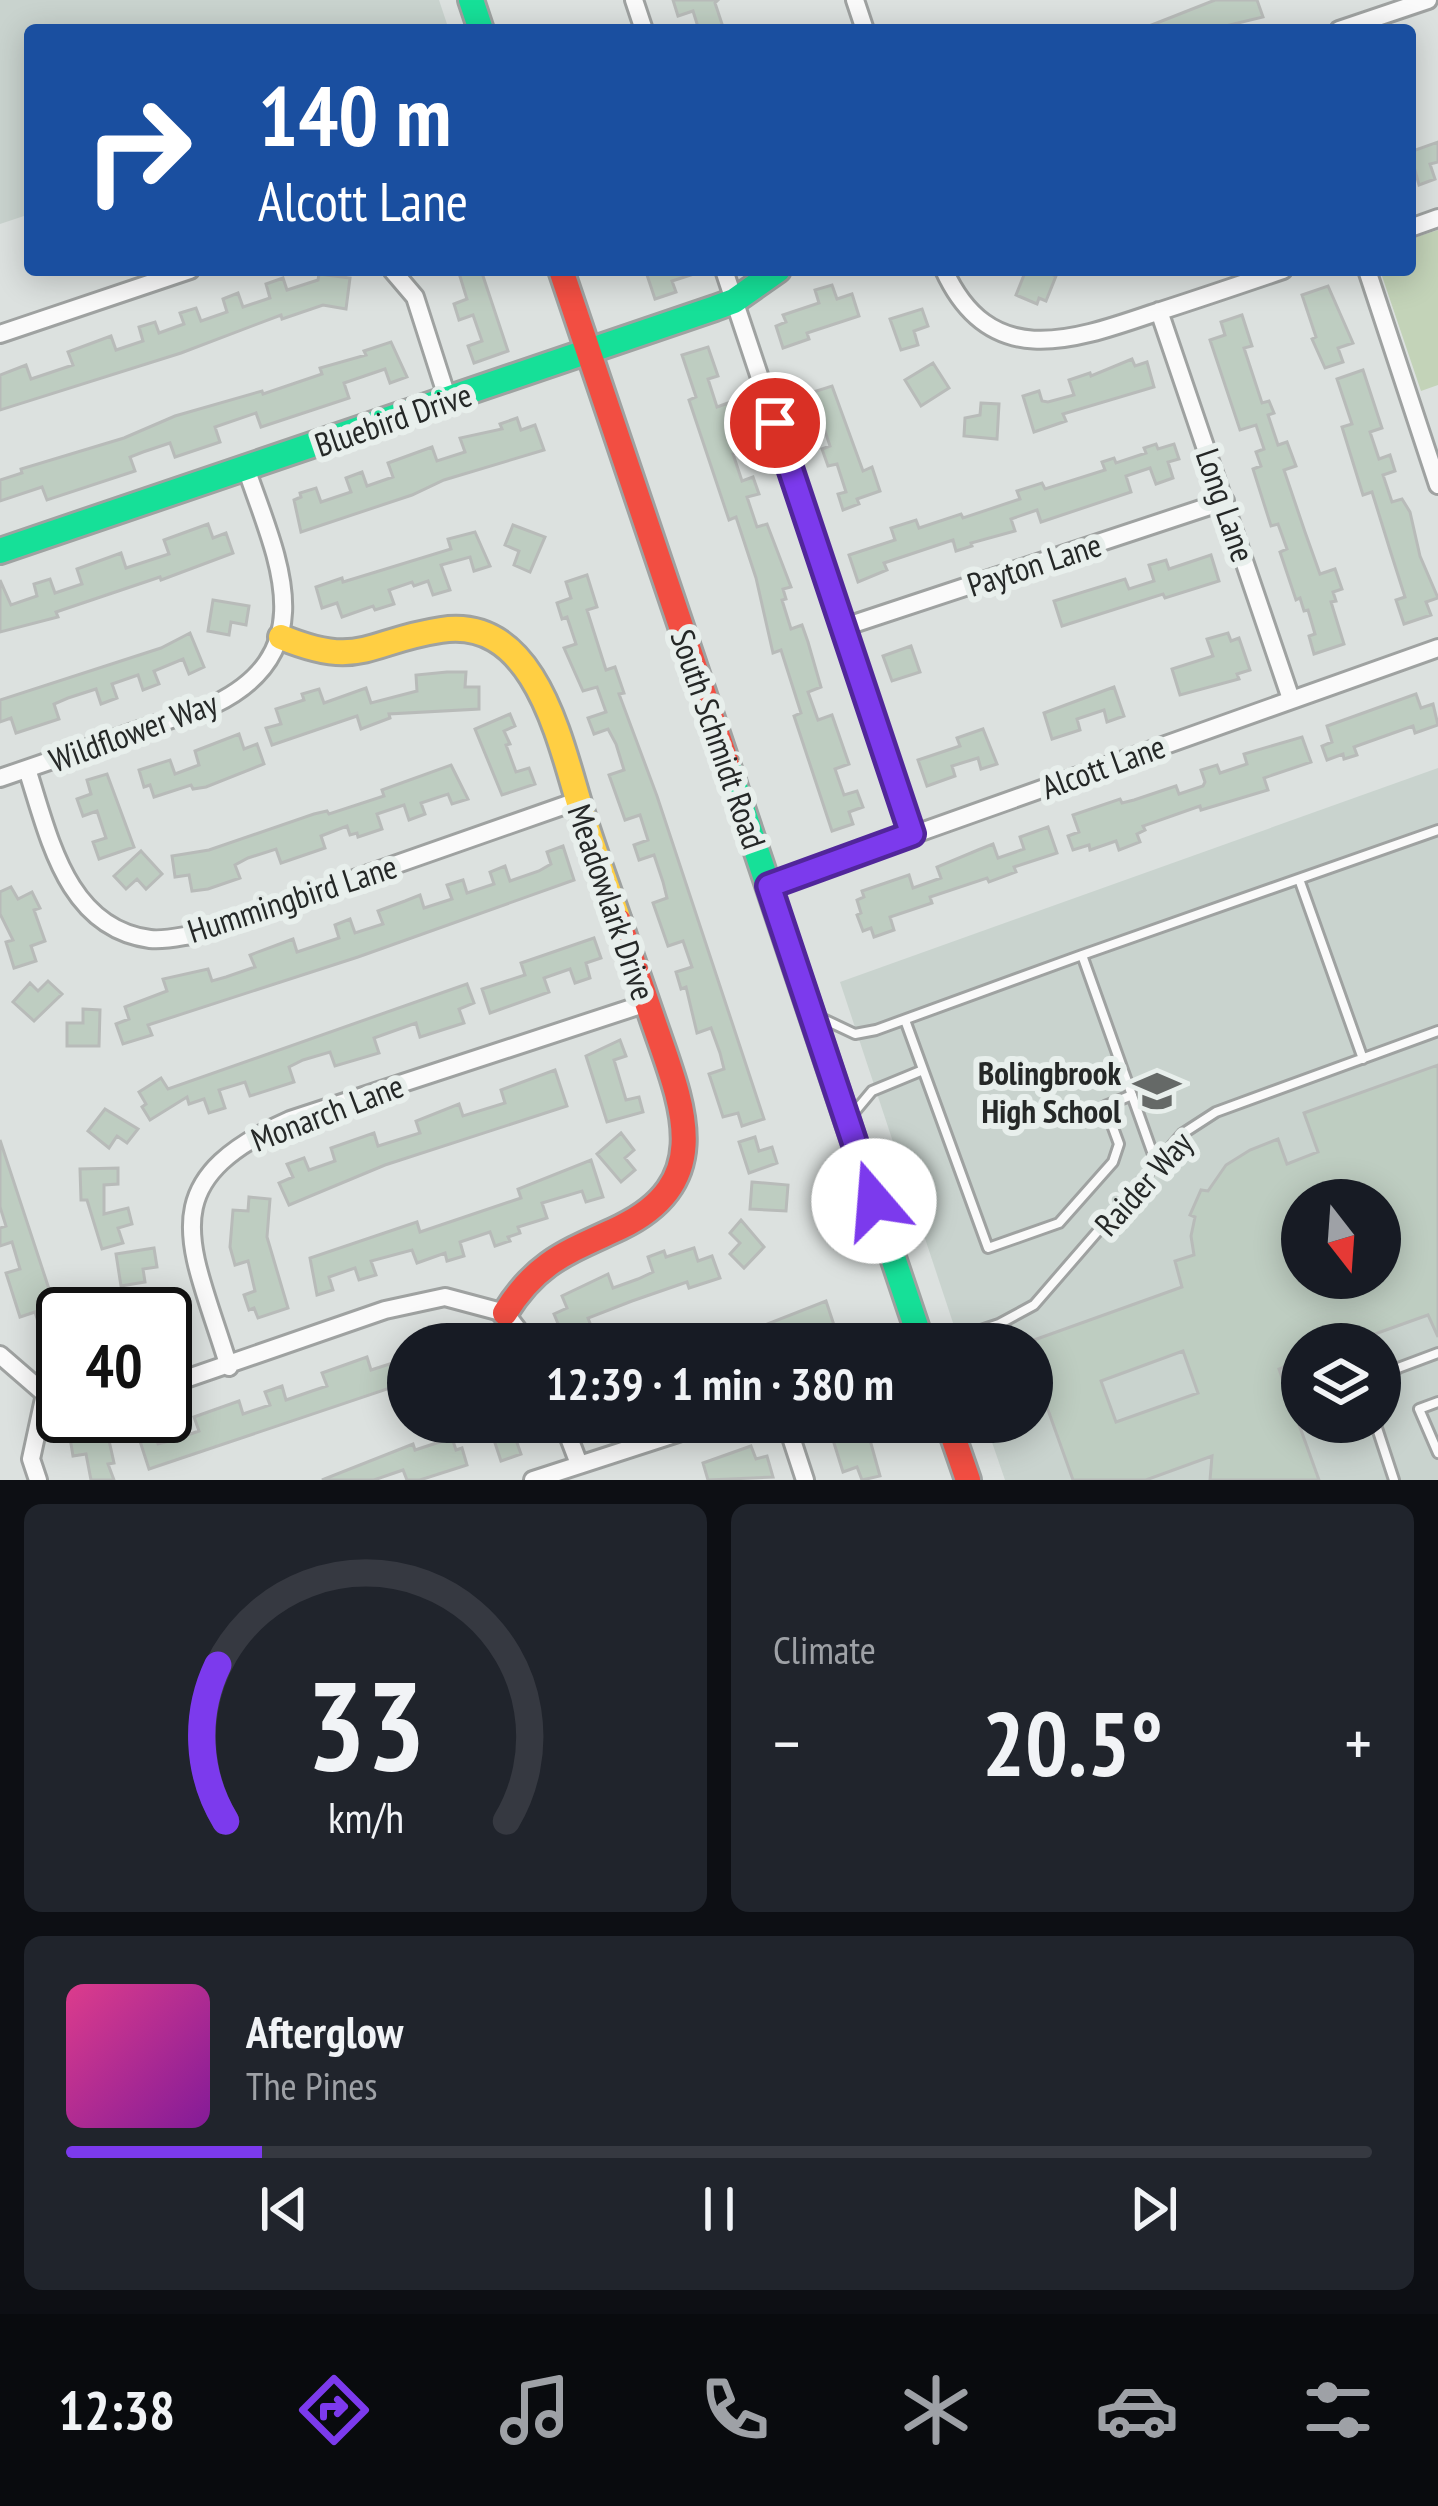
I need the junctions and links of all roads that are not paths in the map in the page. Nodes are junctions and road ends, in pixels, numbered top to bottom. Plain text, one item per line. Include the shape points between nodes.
1 (1428, 0) edge
2 (1357, 24) edge
3 (172, 276) edge
4 (397, 276) edge
5 (563, 276) edge
6 (726, 276) edge
7 (769, 276) edge
8 (948, 276) edge
9 (1265, 276) edge
10 (1369, 276) edge
11 (734, 301) junction
12 (1160, 311) junction
13 (0, 334) edge
14 (588, 353) junction
15 (448, 400) junction
16 (246, 469) junction
17 (1438, 484) edge
18 (1225, 501) junction
19 (0, 551) edge
20 (844, 627) junction
21 (281, 637) junction
22 (1438, 648) edge
23 (1291, 699) junction
24 (27, 769) junction
25 (0, 778) edge
26 (577, 801) junction
27 (1438, 830) edge
28 (912, 834) junction
29 (1299, 879) junction
30 (769, 886) junction
31 (1082, 955) junction
32 (647, 1003) junction
33 (811, 1011) junction
34 (905, 1020) junction
35 (1438, 1031) edge
36 (1363, 1059) junction
37 (923, 1070) junction
38 (1132, 1095) junction
39 (848, 1121) junction
40 (1155, 1160) junction
41 (505, 1313) junction
42 (513, 1323) edge
43 (915, 1323) edge
44 (1001, 1323) edge
45 (1438, 1353) edge
46 (0, 1355) edge
47 (229, 1367) junction
48 (1401, 1367) edge
49 (192, 1378) edge
50 (36, 1382) edge
51 (1438, 1402) edge
52 (37, 1443) edge
53 (571, 1443) edge
54 (646, 1443) edge
55 (793, 1443) edge
56 (956, 1443) edge
57 (1382, 1443) edge
58 (1438, 1453) edge
59 (579, 1464) junction
60 (38, 1480) edge
61 (533, 1480) edge
62 (805, 1480) edge
63 (968, 1480) edge
64 (1394, 1480) edge

1 - 2 street
3 - 13 street
4 - 15 street via 415,297
5 - 14 street, South Schmidt Road
6 - 11 street
7 - 11 street, Bluebird Drive
8 - 12 street via 976,316 1025,340 1067,340
9 - 12 street
10 - 17 street
11 - 14 street, Bluebird Drive
11 - 20 street
12 - 18 street, Long Lane
14 - 15 street, Bluebird Drive
14 - 30 street, South Schmidt Road
15 - 16 street, Bluebird Drive
16 - 19 street, Bluebird Drive
16 - 21 street via 282,573
18 - 20 street, Payton Lane
18 - 23 street, Long Lane
20 - 28 street
21 - 24 street, Wildflower Way via 256,676 228,698
21 - 26 street, Meadowlark Drive via 349,655 457,627 499,640 530,674
22 - 23 street, Alcott Lane
23 - 28 street, Alcott Lane
24 - 25 street, Wildflower Way
24 - 26 street, Hummingbird Lane via 57,862 83,904 116,930 154,940 196,934
26 - 32 street, Meadowlark Drive
27 - 29 lane
28 - 30 street, Alcott Lane
29 - 31 lane
29 - 36 lane
30 - 33 street, South Schmidt Road
31 - 34 lane
31 - 38 lane
32 - 41 street, Meadowlark Drive via 680,1104 682,1165 669,1193 646,1211 536,1267
32 - 47 street, Monarch Lane via 244,1140 207,1173 190,1242
33 - 34 lane via 855,1034
33 - 39 street, South Schmidt Road
34 - 37 lane
35 - 36 lane, Raider Way
36 - 40 lane, Raider Way via 1216,1112
37 - 38 lane via 988,1248 1059,1223 1113,1162 1119,1144 1105,1106
37 - 39 lane via 872,1091
38 - 40 lane
39 - 43 street, South Schmidt Road
40 - 44 lane, Raider Way via 1062,1276
41 - 42 street
41 - 47 street via 445,1297 385,1310
45 - 48 lane
46 - 50 street
47 - 49 street
51 - 58 lane via 1419,1409
52 - 60 street via 31,1460
53 - 59 street
54 - 59 street
55 - 62 street
56 - 63 street
57 - 64 lane
59 - 61 street

